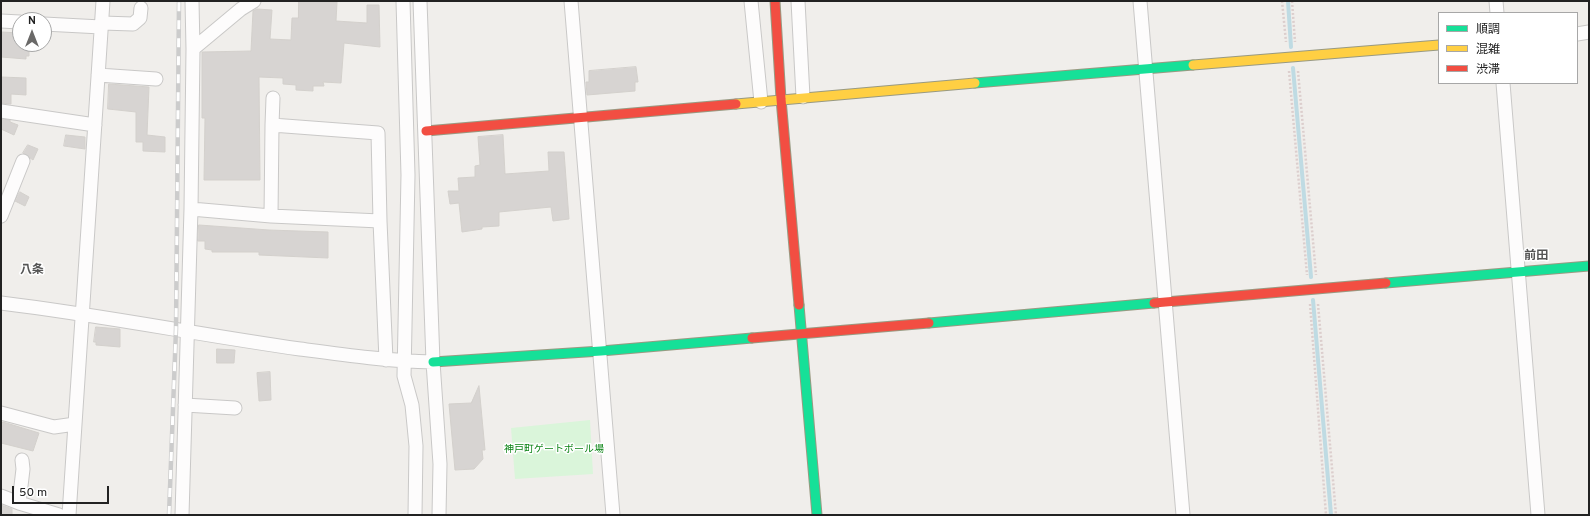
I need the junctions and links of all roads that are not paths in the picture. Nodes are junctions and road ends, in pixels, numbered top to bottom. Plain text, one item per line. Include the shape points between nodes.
1 (103, 1) edge
2 (192, 1) edge
3 (254, 1) edge
4 (403, 1) edge
5 (420, 1) edge
6 (571, 1) edge
7 (751, 1) edge
8 (775, 1) edge
9 (798, 1) edge
10 (1140, 1) edge
11 (1496, 1) edge
12 (141, 8) dead end
13 (1497, 12) edge
14 (1, 21) edge
15 (12, 22) edge
16 (52, 24) edge
17 (101, 25) junction
18 (1589, 32) edge
19 (1578, 34) edge
20 (1438, 45) edge
21 (193, 48) junction
22 (1146, 69) junction
23 (98, 75) junction
24 (156, 79) dead end
25 (1503, 84) edge
26 (803, 97) junction
27 (273, 98) dead end
28 (781, 99) junction
29 (761, 102) junction
30 (1, 111) edge
31 (581, 117) junction
32 (95, 125) junction
33 (272, 125) junction
34 (426, 131) junction
35 (23, 161) dead end
36 (191, 209) junction
37 (1, 216) edge
38 (271, 216) junction
39 (380, 221) junction
40 (1589, 266) edge
41 (1518, 272) junction
42 (1165, 301) junction
43 (1, 303) edge
44 (82, 314) junction
45 (187, 331) junction
46 (802, 334) junction
47 (601, 351) junction
48 (386, 360) junction
49 (404, 361) junction
50 (433, 362) junction
51 (185, 405) junction
52 (235, 408) dead end
53 (1, 413) edge
54 (75, 424) junction
55 (22, 460) dead end
56 (1, 496) edge
57 (19, 503) junction
58 (59, 515) edge
59 (69, 515) edge
60 (182, 515) edge
61 (415, 515) edge
62 (439, 515) edge
63 (613, 515) edge
64 (817, 515) edge
65 (1183, 515) edge
66 (1538, 515) edge

1 - 17 street
2 - 21 street
3 - 21 street
4 - 49 street via 408,175
5 - 34 street
6 - 31 street
7 - 29 street
8 - 28 street
9 - 26 street
10 - 22 street
11 - 13 street
12 - 17 street via 140,18 133,24
14 - 15 street
16 - 17 street
17 - 23 street
18 - 19 street
20 - 22 street
21 - 36 street
22 - 26 street
22 - 42 street
23 - 24 street
23 - 32 street
25 - 41 street
26 - 28 street
27 - 33 street
28 - 29 street
28 - 46 street
29 - 31 street
30 - 32 street
31 - 34 street
31 - 47 street
32 - 44 street
33 - 38 street
33 - 39 street via 378,133
34 - 50 street
35 - 37 street
36 - 38 street
36 - 45 street
38 - 39 street
39 - 48 street
40 - 41 street
41 - 42 street
41 - 66 street
42 - 46 street
42 - 65 street
43 - 44 street
44 - 45 street
44 - 54 street
45 - 48 street
45 - 51 street
46 - 47 street
46 - 64 street
47 - 50 street
47 - 63 street
48 - 49 street
49 - 50 street
49 - 61 street via 404,376 412,406 416,446
50 - 62 street via 440,464
51 - 52 street
51 - 60 street
53 - 54 street via 54,427
54 - 59 street
55 - 57 street
56 - 57 street
57 - 58 street

